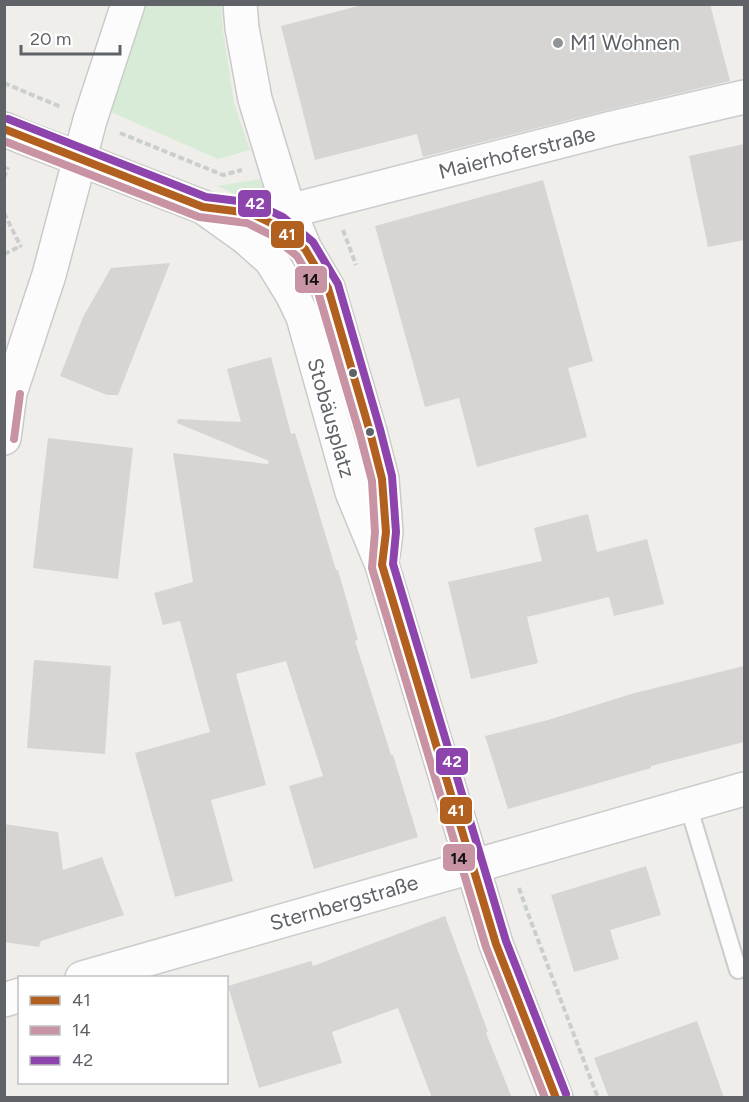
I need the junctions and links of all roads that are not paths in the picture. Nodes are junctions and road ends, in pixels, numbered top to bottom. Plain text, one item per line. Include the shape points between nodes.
1 (128, 4) edge
2 (240, 4) edge
3 (744, 97) edge
4 (12, 133) edge
5 (80, 159) junction
6 (203, 207) junction
7 (289, 211) junction
8 (305, 249) junction
9 (7, 384) edge
10 (4, 438) edge
11 (381, 565) junction
12 (744, 789) edge
13 (688, 805) junction
14 (473, 867) junction
15 (738, 970) dead end
16 (89, 976) edge
17 (556, 1098) edge

1 - 5 street
2 - 7 street, Stobäusplatz via 255,99
3 - 7 street, Maierhoferstraße
4 - 5 street, Stobäusplatz
5 - 6 street, Stobäusplatz
5 - 9 street via 49,275
6 - 8 lane via 250,213 277,226
6 - 11 street, Stobäusplatz via 271,260 292,294 303,317 352,492
7 - 8 street, Stobäusplatz
8 - 11 street, Stobäusplatz via 328,288 382,479 386,532
9 - 10 street
11 - 14 street
12 - 13 street, Sternbergstraße
13 - 14 street, Sternbergstraße
13 - 15 lane
14 - 16 street, Sternbergstraße
14 - 17 street via 496,944

